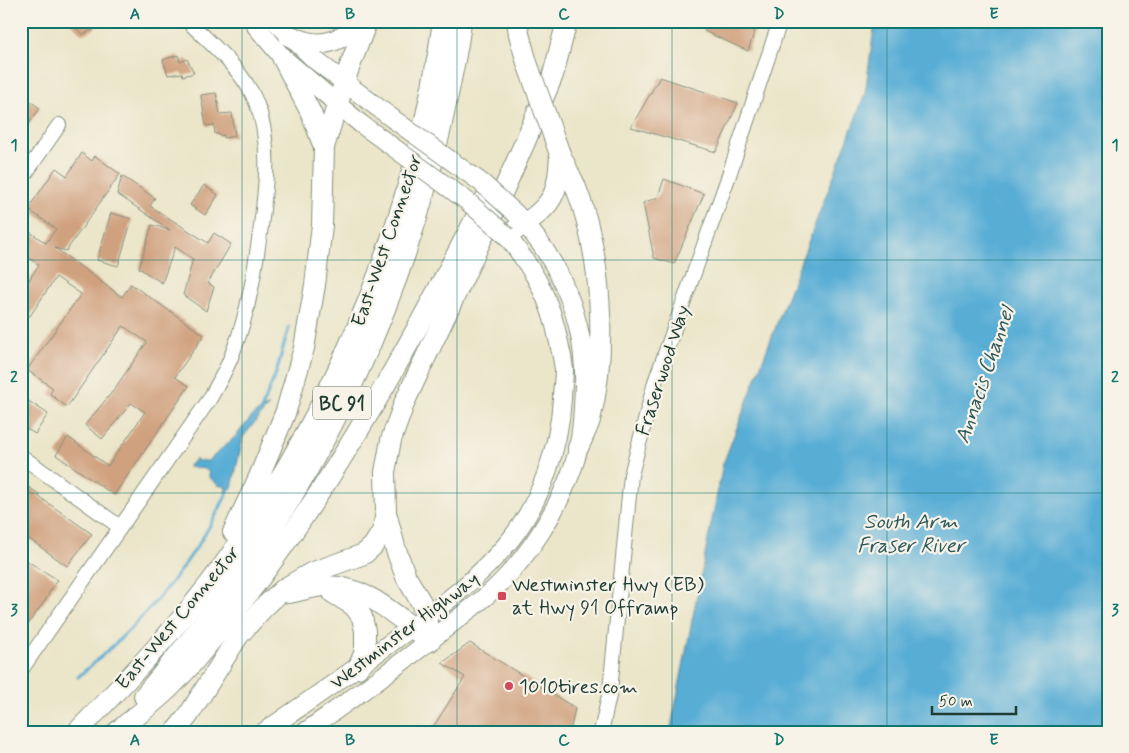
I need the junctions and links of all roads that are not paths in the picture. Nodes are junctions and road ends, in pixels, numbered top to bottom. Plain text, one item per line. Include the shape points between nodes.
1 (188, 21) edge
2 (254, 21) edge
3 (275, 21) edge
4 (362, 21) edge
5 (367, 21) edge
6 (442, 21) edge
7 (461, 21) edge
8 (780, 21) edge
9 (567, 24) edge
10 (518, 27) edge
11 (289, 36) junction
12 (282, 57) junction
13 (345, 83) junction
14 (338, 104) junction
15 (59, 125) dead end
16 (324, 146) junction
17 (560, 154) junction
18 (21, 180) edge
19 (520, 218) junction
20 (507, 236) junction
21 (578, 448) junction
22 (21, 456) edge
23 (386, 511) junction
24 (120, 527) junction
25 (322, 586) junction
26 (206, 588) junction
27 (265, 606) junction
28 (419, 623) junction
29 (430, 641) junction
30 (358, 668) junction
31 (21, 670) edge
32 (77, 732) edge
33 (116, 732) edge
34 (175, 732) edge
35 (264, 732) edge
36 (305, 732) edge
37 (601, 732) edge

1 - 24 street via 246,84 263,121 265,192 255,271 246,313 224,374 191,428
2 - 12 main road, Westminster Highway
3 - 11 main road, Westminster Highway
4 - 11 highway via 334,41 314,43
5 - 13 highway
6 - 26 highway, East-West Connector / BC 91 via 436,70 419,145 375,284 353,337 280,479
7 - 33 highway, East-West Connector / BC 91 via 441,130 418,216 369,349 291,497 252,557 202,627
8 - 37 street, Fraserwood Way via 655,382 631,475 610,691
9 - 23 highway via 553,75 525,142 405,401 391,440 385,472
9 - 33 highway via 499,174 446,277 317,499 208,645 176,681
10 - 17 highway, bridge via 527,63
11 - 13 main road, Westminster Highway
12 - 14 main road, Westminster Highway
12 - 16 highway
13 - 14 highway
13 - 19 main road, Westminster Highway, bridge via 482,183
14 - 16 highway
14 - 20 main road, Westminster Highway, bridge via 467,201
15 - 18 street
16 - 26 highway via 322,225 304,348 286,411 260,477
17 - 19 highway via 558,179 552,197 535,215
17 - 21 highway via 585,218 596,266 599,309 596,380 589,420
19 - 20 highway
19 - 21 main road, Westminster Highway via 559,272 580,333 584,367
20 - 28 main road, Westminster Highway via 539,282 554,318 564,367 557,438 536,496 511,539 480,573
21 - 29 main road, Westminster Highway via 558,501 516,565 493,590
22 - 24 street
23 - 27 highway via 383,530 364,554 311,573 285,588
23 - 28 highway via 394,547 421,602
24 - 31 street
25 - 27 highway via 288,593
25 - 28 highway via 345,588 368,596
25 - 30 highway via 354,606 362,617 365,651
26 - 32 highway, East-West Connector / BC 91 via 149,656
27 - 34 highway via 239,636
28 - 29 highway
28 - 30 main road, Westminster Highway
29 - 36 main road, Westminster Highway
30 - 35 main road, Westminster Highway

